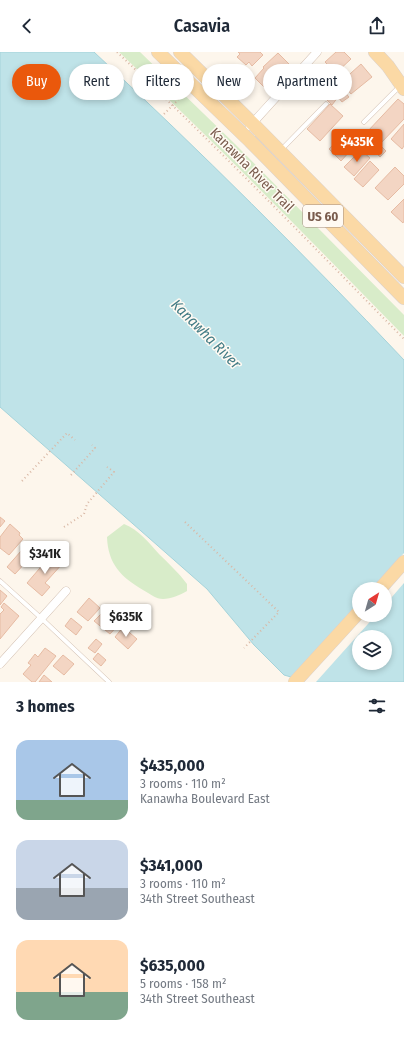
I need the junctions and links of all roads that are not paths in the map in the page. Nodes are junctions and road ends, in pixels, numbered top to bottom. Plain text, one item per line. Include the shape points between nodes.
1 (158, 52) edge
2 (180, 52) edge
3 (317, 52) edge
4 (375, 52) edge
5 (403, 83) edge
6 (326, 104) dead end
7 (364, 122) dead end
8 (252, 123) junction
9 (243, 134) junction
10 (280, 152) junction
11 (404, 277) edge
12 (404, 298) edge
13 (404, 562) edge
14 (0, 581) edge
15 (386, 582) edge
16 (66, 591) dead end
17 (42, 618) junction
18 (352, 620) edge
19 (0, 664) edge
20 (109, 682) edge
21 (295, 682) edge

1 - 9 main road, US 60
2 - 8 main road, US 60
3 - 8 street
4 - 5 main road
5 - 7 lane
6 - 10 lane
8 - 9 street
8 - 10 main road, US 60
9 - 12 main road, US 60
10 - 11 main road, US 60
13 - 15 main road
14 - 17 lane
16 - 17 street
17 - 19 street
17 - 20 lane
18 - 21 main road

